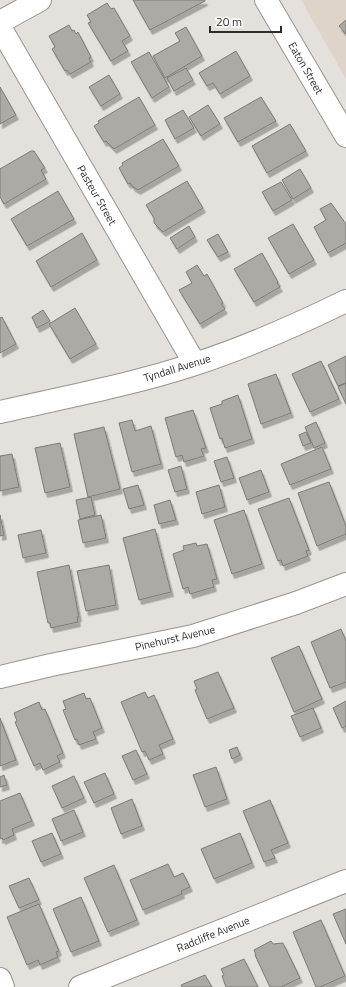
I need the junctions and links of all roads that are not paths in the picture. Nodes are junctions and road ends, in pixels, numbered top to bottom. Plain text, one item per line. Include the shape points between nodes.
1 (40, 0) edge
2 (266, 0) edge
3 (0, 22) edge
4 (0, 26) edge
5 (346, 136) edge
6 (346, 300) edge
7 (195, 364) junction
8 (0, 412) edge
9 (346, 584) edge
10 (0, 677) edge
11 (346, 881) edge
12 (0, 979) edge
13 (4, 987) edge
14 (80, 987) edge

1 - 3 street
2 - 5 street, Eaton Street
4 - 7 street, Pasteur Street
6 - 7 street, Tyndall Avenue via 269,336
7 - 8 street, Tyndall Avenue via 124,384
9 - 10 street, Pinehurst Avenue via 193,636
11 - 14 street, Radcliffe Avenue
12 - 13 street

